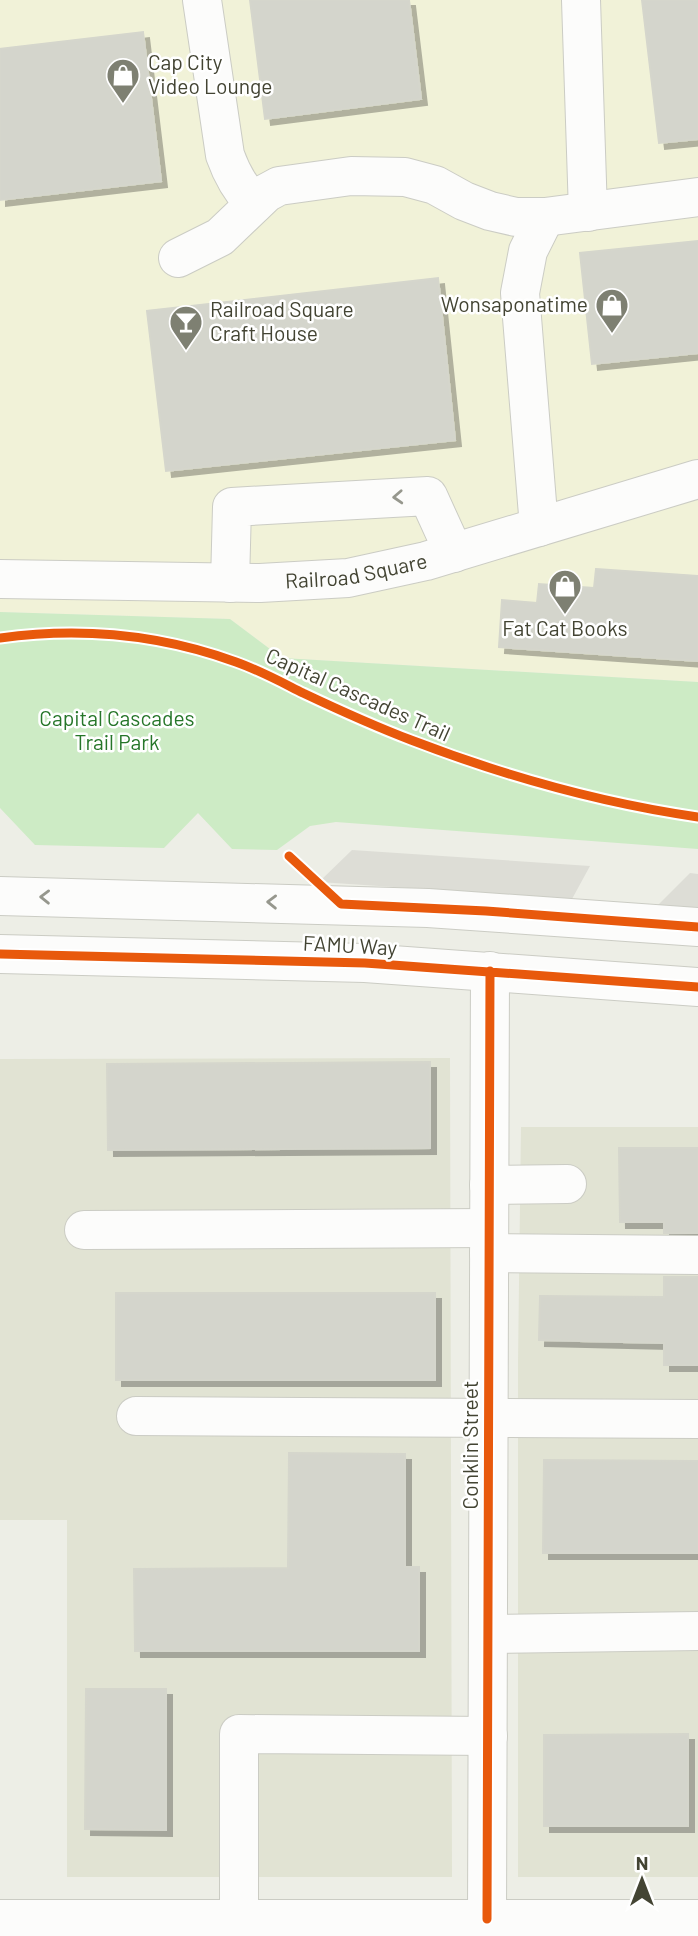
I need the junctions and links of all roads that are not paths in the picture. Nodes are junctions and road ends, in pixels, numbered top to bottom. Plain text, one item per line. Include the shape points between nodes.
1 (202, 0) edge
2 (581, 0) edge
3 (698, 197) edge
4 (254, 204) junction
5 (588, 212) junction
6 (545, 217) junction
7 (178, 258) dead end
8 (698, 479) edge
9 (539, 527) junction
10 (454, 553) junction
11 (0, 579) edge
12 (230, 583) junction
13 (0, 896) edge
14 (698, 927) edge
15 (0, 954) edge
16 (490, 971) junction
17 (698, 987) edge
18 (566, 1184) dead end
19 (489, 1185) junction
20 (84, 1230) dead end
21 (489, 1241) junction
22 (698, 1255) edge
23 (136, 1416) dead end
24 (488, 1417) junction
25 (698, 1419) edge
26 (698, 1631) edge
27 (488, 1634) junction
28 (488, 1735) junction
29 (0, 1919) edge
30 (239, 1919) junction
31 (487, 1919) junction
32 (698, 1919) edge
33 (89, 1928) edge

1 - 4 street via 225,155 235,181
2 - 5 street
3 - 5 street
4 - 6 street via 279,186 378,175 435,185 490,211
4 - 7 street via 220,237
5 - 6 street
6 - 9 street via 528,251 520,293
8 - 9 street, Railroad Square
9 - 10 street, Railroad Square
10 - 12 street, Railroad Square via 348,578
10 -> 12 street via 428,496 232,507
11 - 12 street, Railroad Square
14 -> 13 street, FAMU Way via 428,908
15 - 16 street, FAMU Way via 312,961
16 - 17 street, FAMU Way
16 - 19 street, Conklin Street
18 - 19 street
19 - 21 street, Conklin Street
20 - 21 street
21 - 22 street
21 - 24 street, Conklin Street
23 - 24 street
24 - 25 street
24 - 27 street, Conklin Street
26 - 27 street
27 - 28 street, Conklin Street
28 - 30 street via 239,1734
28 - 31 street, Conklin Street
29 - 33 street
30 - 31 street
30 - 33 street
31 - 32 street

